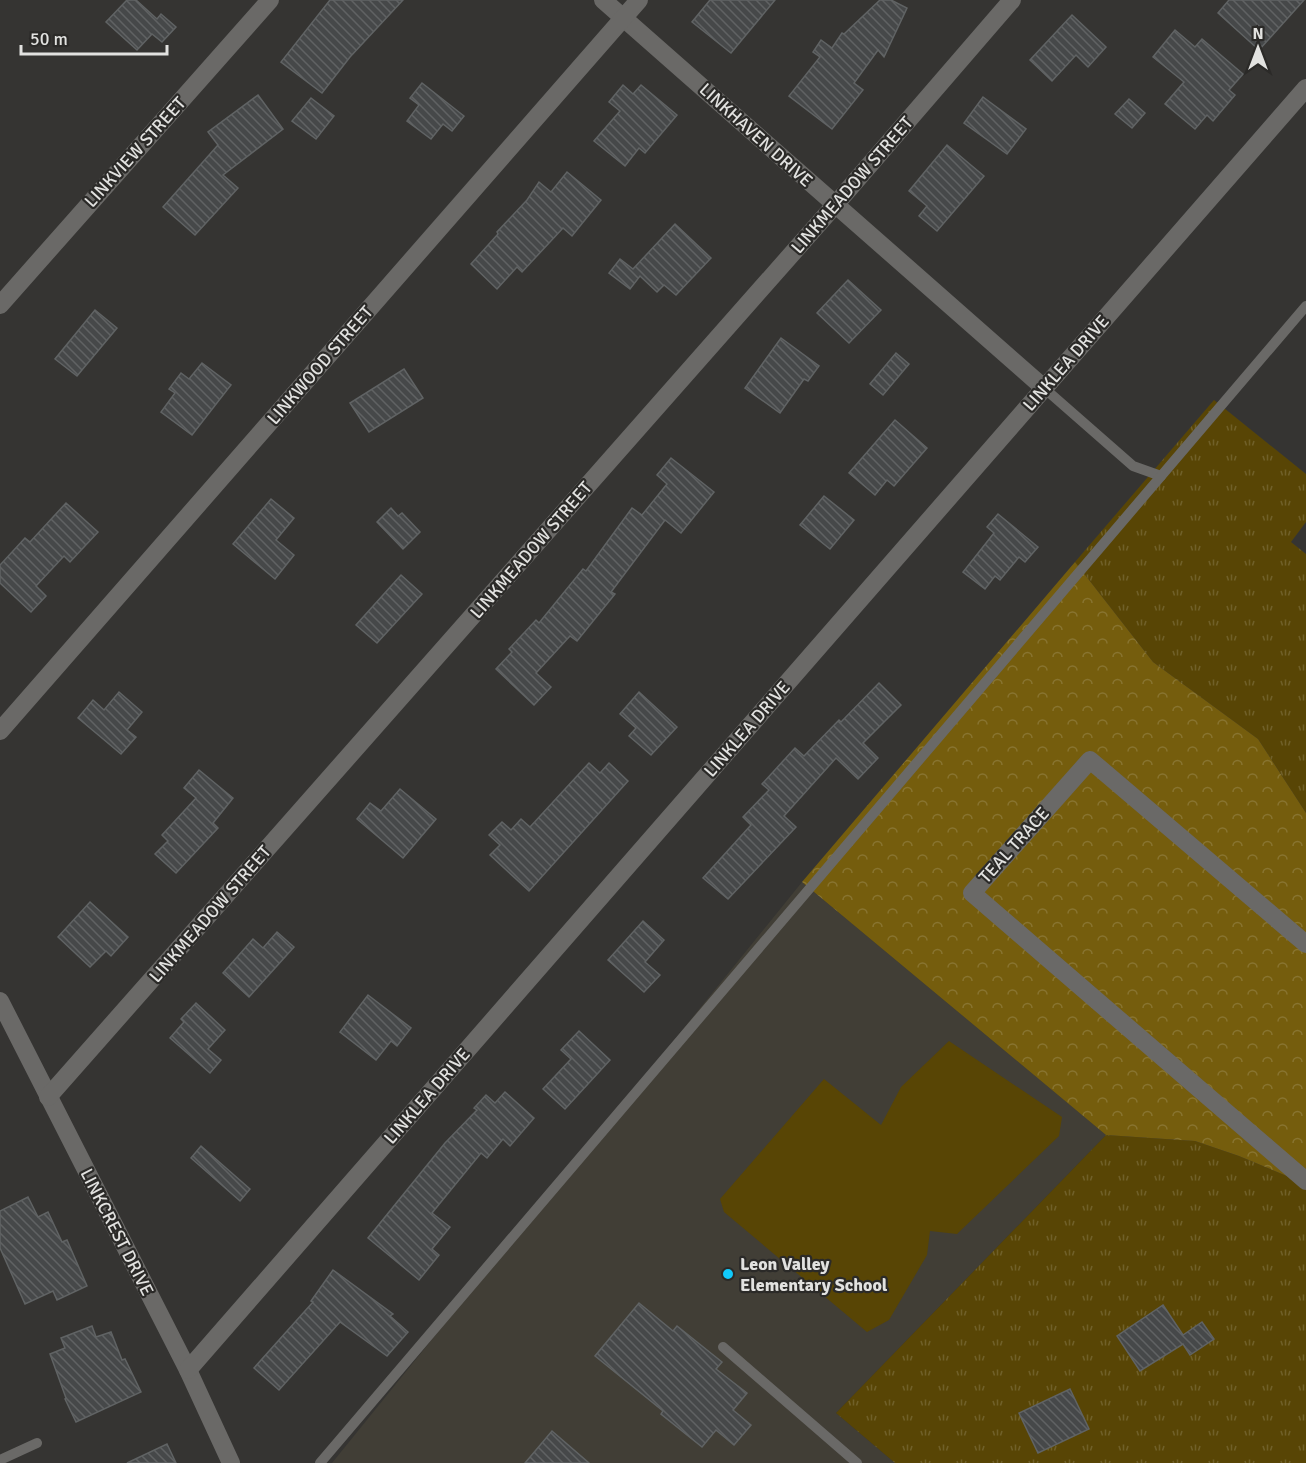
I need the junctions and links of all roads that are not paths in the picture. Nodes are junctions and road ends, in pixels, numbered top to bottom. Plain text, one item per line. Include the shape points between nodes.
1 (270, 0) edge
2 (603, 0) edge
3 (639, 0) edge
4 (1012, 0) edge
5 (624, 18) junction
6 (1306, 88) edge
7 (835, 205) junction
8 (0, 304) edge
9 (1306, 306) edge
10 (1044, 388) junction
11 (1161, 476) junction
12 (0, 731) edge
13 (1306, 944) edge
14 (0, 1001) edge
15 (48, 1097) junction
16 (1306, 1181) edge
17 (723, 1347) dead end
18 (188, 1370) junction
19 (37, 1443) dead end
20 (0, 1460) edge
21 (231, 1463) edge
22 (320, 1463) edge
23 (858, 1463) edge

1 - 8 street, LINKVIEW STREET
2 - 5 street, LINKHAVEN DRIVE
3 - 5 street, LINKWOOD STREET
4 - 7 street, LINKMEADOW STREET
5 - 7 street, LINKHAVEN DRIVE
5 - 12 street, LINKWOOD STREET
6 - 10 street, LINKLEA DRIVE
7 - 10 street, LINKHAVEN DRIVE
7 - 15 street, LINKMEADOW STREET
9 - 11 lane
10 - 11 lane via 1133,466
10 - 18 street, LINKLEA DRIVE
11 - 22 lane
13 - 16 street, TEAL TRACE via 1090,760 972,893
14 - 15 street, LINKCREST DRIVE
15 - 18 street, LINKCREST DRIVE
17 - 23 lane
18 - 21 street, LINKCREST DRIVE
19 - 20 lane

